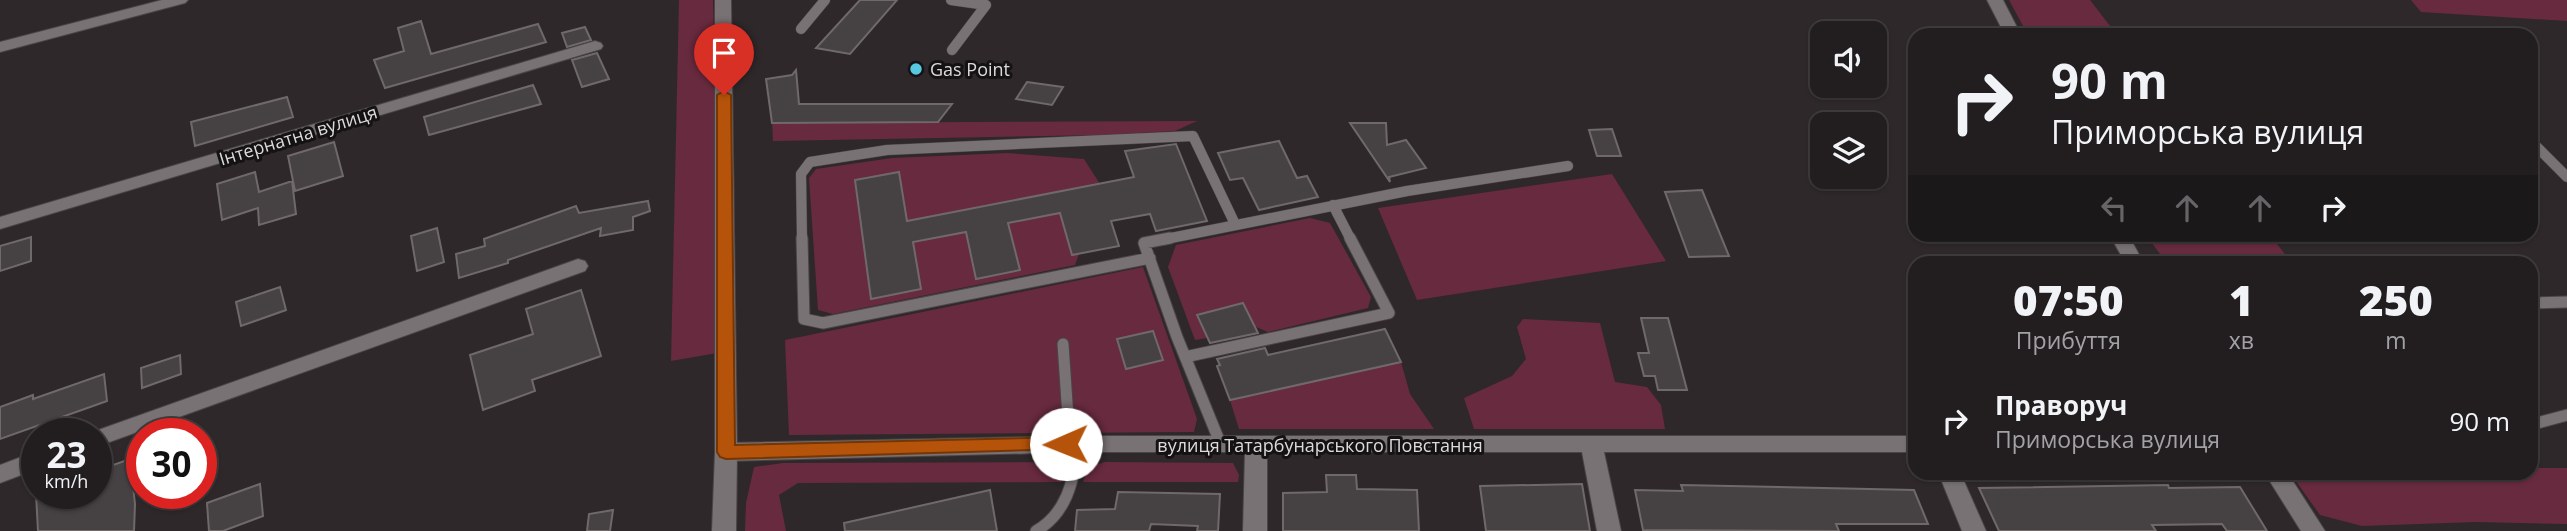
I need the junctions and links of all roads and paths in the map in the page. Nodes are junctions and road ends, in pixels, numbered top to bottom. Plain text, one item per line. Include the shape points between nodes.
1 (180, 0) edge
2 (723, 0) edge
3 (825, 0) edge
4 (951, 0) edge
5 (1995, 0) edge
6 (2009, 28) edge
7 (801, 29) dead end
8 (595, 46) dead end
9 (0, 47) edge
10 (952, 50) dead end
11 (2538, 148) edge
12 (1568, 166) dead end
13 (2567, 177) edge
14 (1333, 205) junction
15 (0, 223) edge
16 (1235, 223) junction
17 (1150, 258) junction
18 (578, 266) dead end
19 (2538, 303) edge
20 (2567, 303) edge
21 (1063, 344) dead end
22 (1185, 357) junction
23 (2567, 415) edge
24 (2538, 423) edge
25 (112, 432) edge
26 (1073, 444) junction
27 (1908, 444) edge
28 (1221, 445) junction
29 (1256, 445) junction
30 (1591, 445) junction
31 (726, 452) junction
32 (21, 466) edge
33 (0, 474) edge
34 (1952, 480) edge
35 (2280, 480) edge
36 (724, 531) edge
37 (1036, 531) edge
38 (1255, 531) edge
39 (1609, 531) edge
40 (1974, 531) edge
41 (2313, 531) edge

1 - 9 street
2 - 31 street
3 - 7 lane
4 - 10 lane via 986,5
5 - 6 street
8 - 15 street, Інтернатна вулиця
11 - 13 lane
12 - 14 lane
14 - 16 lane
14 - 22 lane via 1389,313
16 - 17 lane via 1144,243
16 - 17 lane via 1194,135 887,150 810,162 801,174 804,319 823,323
17 - 22 lane
18 - 25 street
19 - 20 lane
21 - 26 lane
22 - 28 lane
23 - 24 lane
26 - 28 street, вулиця Татарбунарського Повстання
26 - 31 street, вулиця Татарбунарського Повстання
26 - 37 lane via 1069,497 1047,526
27 - 30 street, вулиця Татарбунарського Повстання
28 - 29 street, вулиця Татарбунарського Повстання
29 - 30 street, вулиця Татарбунарського Повстання
29 - 38 street
30 - 39 street
31 - 36 street
32 - 33 street
34 - 40 street
35 - 41 street

